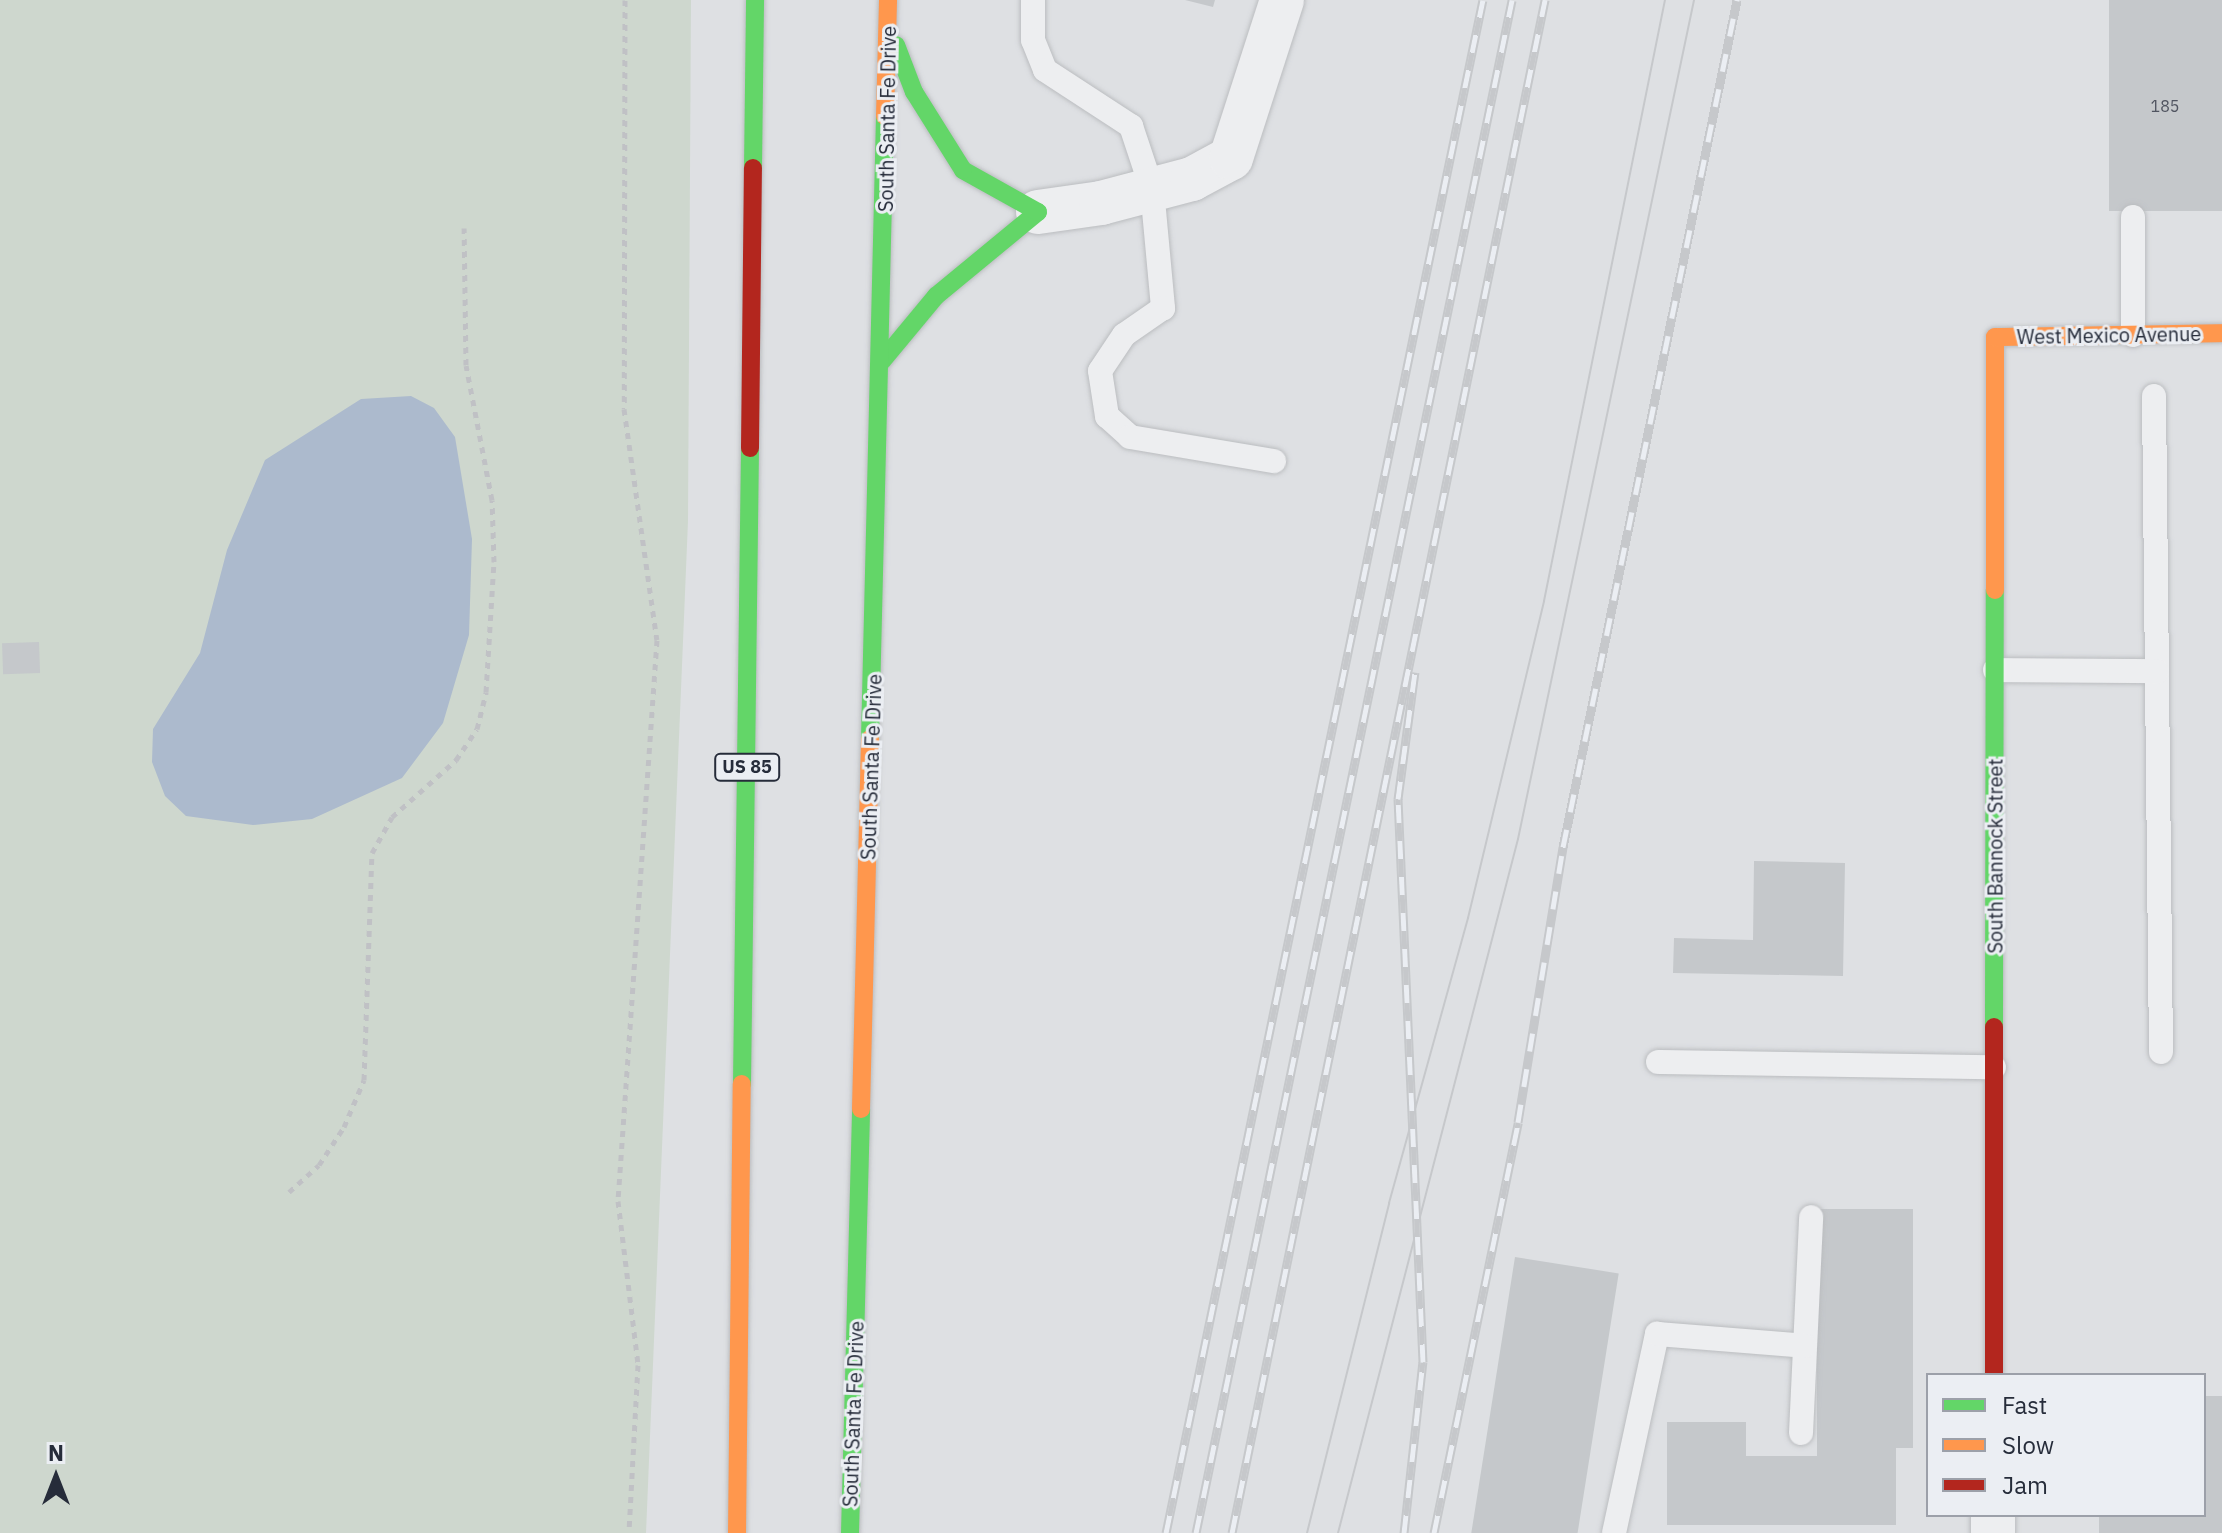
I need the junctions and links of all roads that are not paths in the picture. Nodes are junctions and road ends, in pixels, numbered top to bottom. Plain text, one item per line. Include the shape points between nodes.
1 (755, 0) edge
2 (888, 0) edge
3 (1033, 0) edge
4 (1282, 0) edge
5 (888, 23) junction
6 (1152, 189) junction
7 (1038, 212) junction
8 (2133, 217) dead end
9 (2222, 333) edge
10 (2133, 335) junction
11 (1995, 337) joint
12 (882, 361) junction
13 (2154, 396) dead end
14 (1274, 461) dead end
15 (1995, 670) junction
16 (2157, 671) junction
17 (2161, 1052) dead end
18 (1658, 1062) dead end
19 (1994, 1067) junction
20 (1811, 1217) dead end
21 (1805, 1346) junction
22 (1994, 1373) edge
23 (1801, 1433) dead end
24 (737, 1533) edge
25 (850, 1533) edge
26 (1614, 1533) edge

1 - 24 main road, US 85
2 - 5 main road, South Santa Fe Drive
3 - 6 lane via 1033,40 1045,70 1131,126
4 - 6 street via 1231,158 1192,179
5 - 7 main road via 914,92 963,170
5 - 12 main road, South Santa Fe Drive
6 - 7 street
6 - 14 lane via 1163,308 1124,335 1100,371 1107,416 1130,437
7 - 12 main road via 936,296
8 - 10 lane
9 - 10 main road, West Mexico Avenue
10 - 11 main road, West Mexico Avenue
11 - 15 main road, South Bannock Street
12 - 25 main road, South Santa Fe Drive
13 - 16 lane
15 - 16 lane
15 - 19 main road, South Bannock Street
16 - 17 lane
18 - 19 lane
19 - 22 main road, South Bannock Street
20 - 21 lane
21 - 23 lane
21 - 26 lane via 1657,1334

